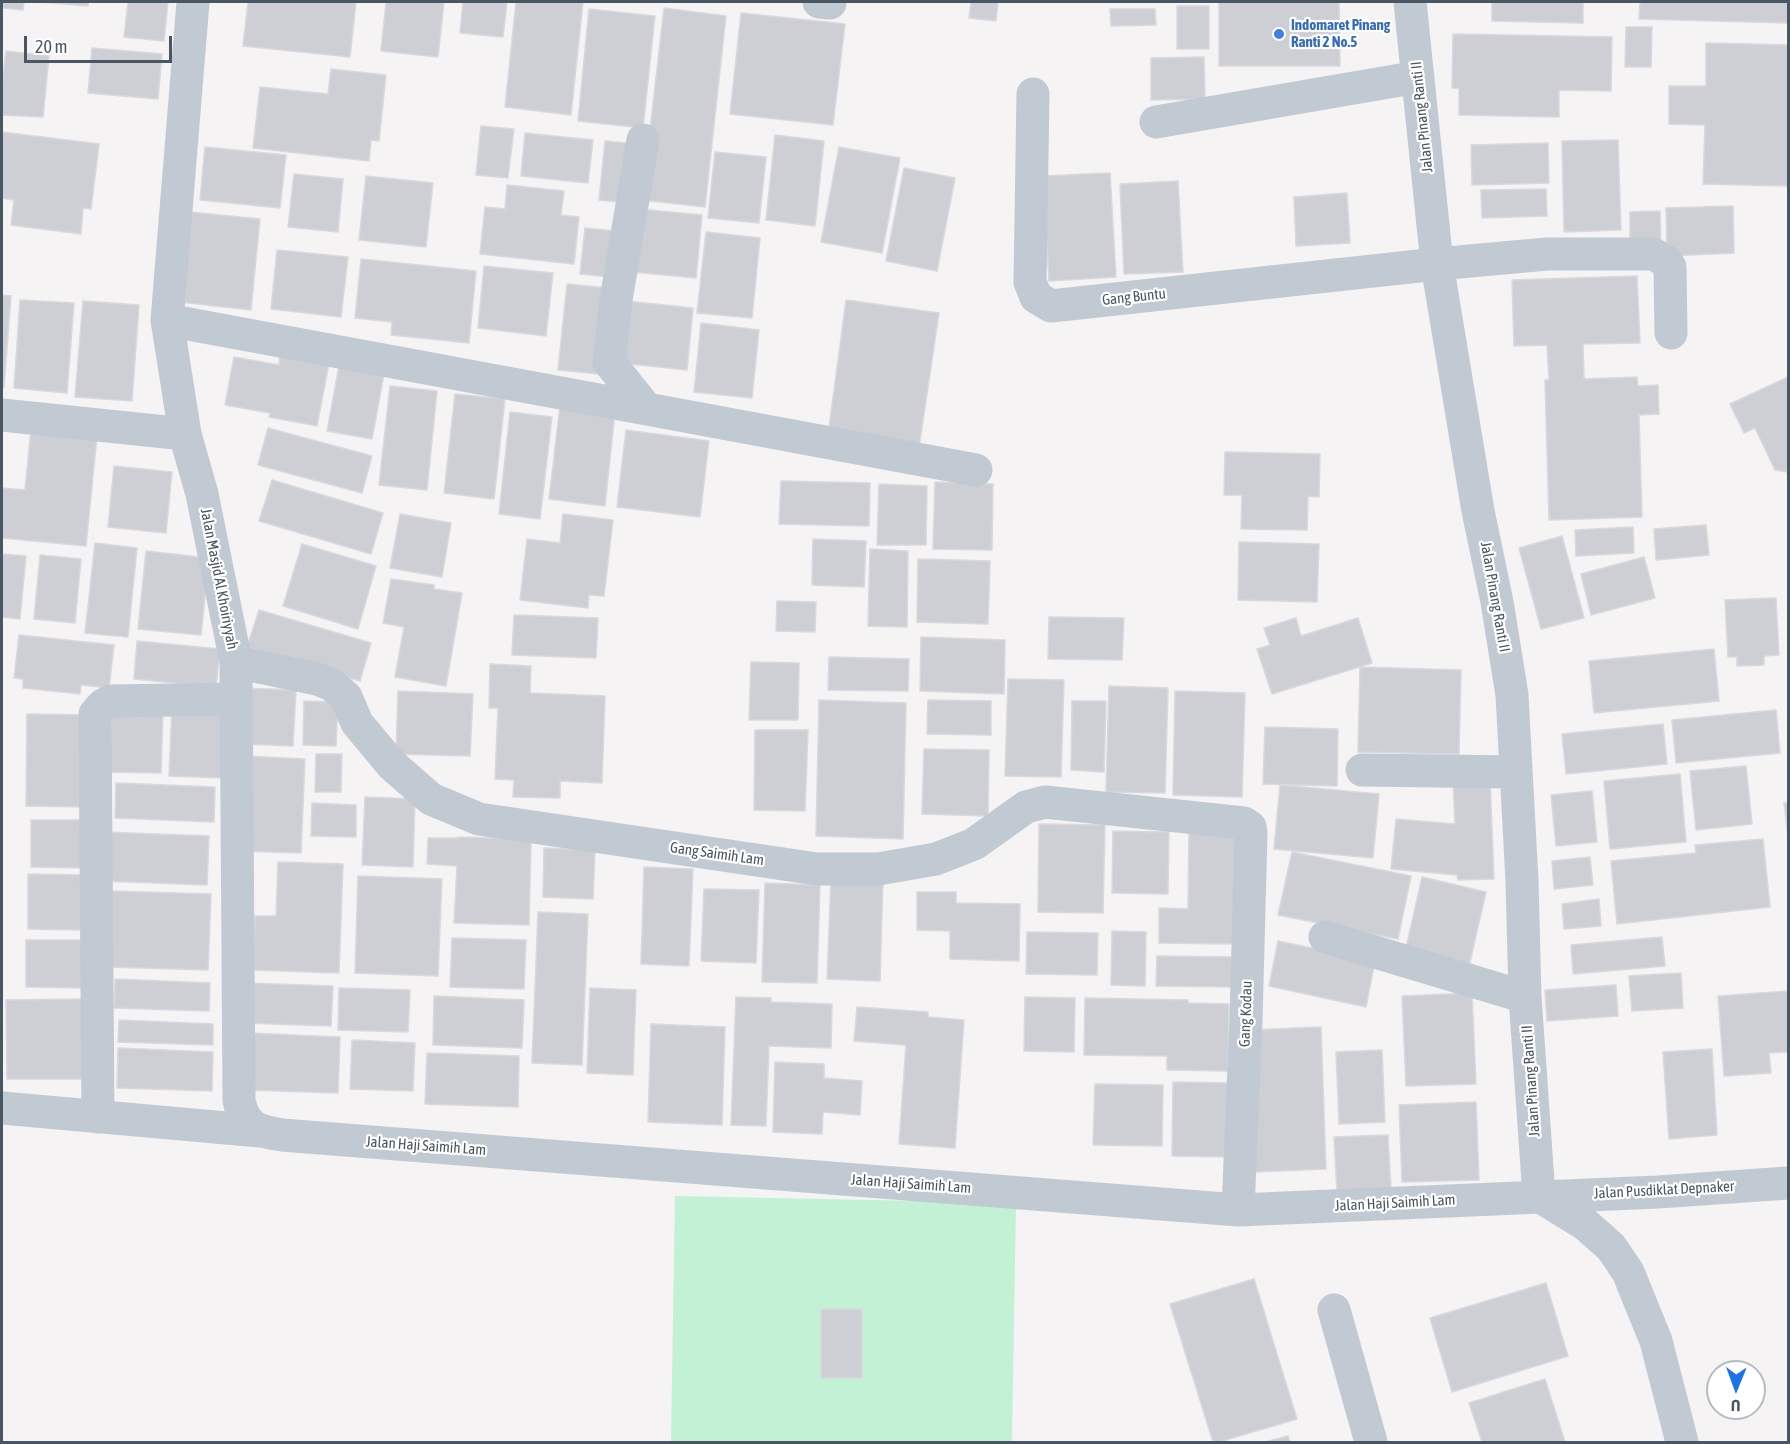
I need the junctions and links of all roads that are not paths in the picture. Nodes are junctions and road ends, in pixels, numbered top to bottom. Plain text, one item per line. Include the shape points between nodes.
1 (193, 2) edge
2 (819, 2) edge
3 (830, 2) edge
4 (1410, 2) edge
5 (1418, 77) junction
6 (1033, 94) dead end
7 (1156, 122) dead end
8 (643, 140) dead end
9 (1437, 264) junction
10 (167, 321) junction
11 (1671, 333) dead end
12 (646, 408) junction
13 (2, 415) edge
14 (185, 434) junction
15 (975, 470) dead end
16 (236, 662) junction
17 (235, 699) junction
18 (1362, 770) dead end
19 (1515, 772) junction
20 (1244, 823) joint
21 (1325, 937) dead end
22 (1525, 997) junction
23 (2, 1108) edge
24 (98, 1117) junction
25 (271, 1133) junction
26 (1788, 1183) edge
27 (1539, 1196) junction
28 (1238, 1210) junction
29 (1334, 1310) dead end
30 (1371, 1443) edge
31 (1682, 1443) edge

1 - 10 street, Jalan Masjid Al Khoiriyyah
2 - 3 street
4 - 5 street, Jalan Pinang Ranti II
5 - 7 street
5 - 9 street, Jalan Pinang Ranti II
6 - 9 street, Gang Buntu via 1030,282 1036,297 1052,306
8 - 12 street via 609,362
9 - 11 street, Gang Buntu via 1547,254 1653,254 1670,267
9 - 19 street, Jalan Pinang Ranti II via 1512,695
10 - 12 street
10 - 14 street, Jalan Masjid Al Khoiriyyah
12 - 15 street
13 - 14 street
14 - 16 street, Jalan Masjid Al Khoiriyyah via 202,494
16 - 17 street, Jalan Masjid Al Khoiriyyah
16 - 20 street, Gang Saimih Lam via 332,685 346,697 357,723 392,765 431,799 479,819 838,869 878,869 936,859 974,844 1026,807 1045,802
17 - 24 street via 110,701 95,714
17 - 25 street, Jalan Masjid Al Khoiriyyah via 239,1100 248,1123
18 - 19 street
19 - 22 street, Jalan Pinang Ranti II
20 - 28 street, Gang Kodau via 1251,833
21 - 22 street
22 - 27 street, Jalan Pinang Ranti II
23 - 24 street, Jalan Haji Saimih Lam
24 - 25 street, Jalan Haji Saimih Lam
25 - 28 street, Jalan Haji Saimih Lam
26 - 27 street, Jalan Pusdiklat Depnaker
27 - 28 street, Jalan Haji Saimih Lam
27 - 31 street via 1586,1225 1611,1247 1628,1272 1656,1341
29 - 30 street

